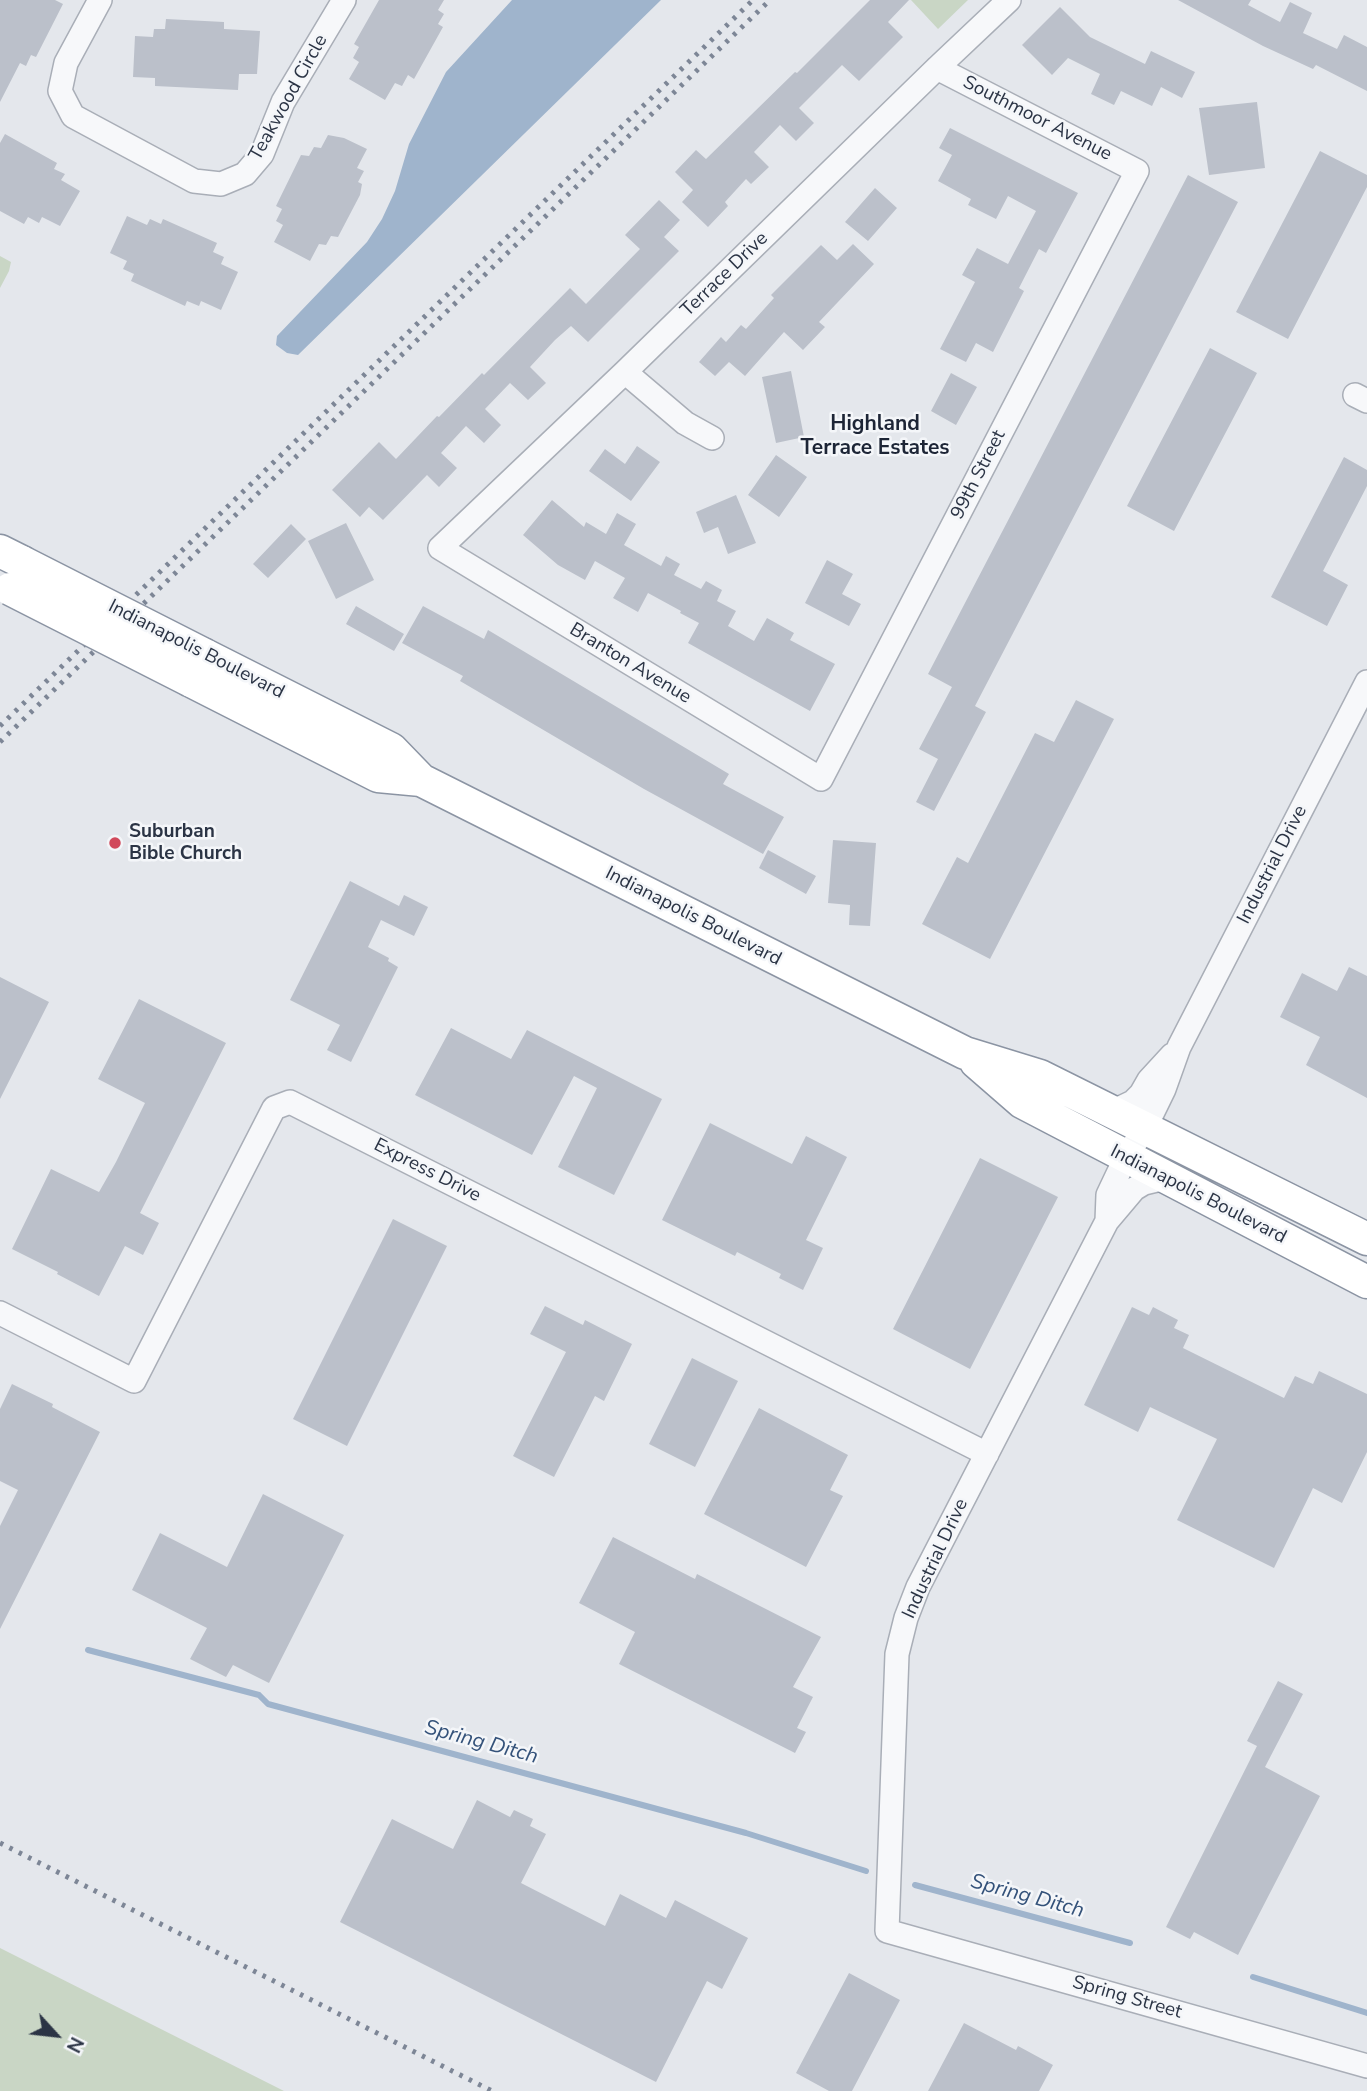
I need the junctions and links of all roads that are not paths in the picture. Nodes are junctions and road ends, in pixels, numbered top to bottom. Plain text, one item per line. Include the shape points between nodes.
1 (100, 0) edge
2 (344, 0) edge
3 (1009, 0) edge
4 (937, 68) junction
5 (1137, 171) joint
6 (625, 372) junction
7 (712, 438) dead end
8 (440, 548) joint
9 (8, 572) edge
10 (1367, 682) edge
11 (821, 779) joint
12 (1179, 1047) junction
13 (965, 1054) junction
14 (1112, 1112) junction
15 (1145, 1128) junction
16 (1126, 1157) junction
17 (1165, 1178) junction
18 (1107, 1221) junction
19 (1367, 1239) edge
20 (1367, 1282) edge
21 (0, 1313) edge
22 (987, 1454) junction
23 (887, 1931) joint
24 (1367, 2066) edge

1 - 2 street, Teakwood Circle via 66,63 60,91 74,116 194,181 221,184 245,174 262,154 283,102
3 - 4 street, Terrace Drive
4 - 5 street, Southmoor Avenue
4 - 6 street, Terrace Drive
5 - 11 street, 99th Street
6 - 7 street via 685,423
6 - 8 street, Terrace Drive
8 - 11 street, Branton Avenue
9 - 13 highway, Indianapolis Boulevard, bridge via 198,668 378,776 421,780
10 - 12 street, Industrial Drive
12 - 14 street, Industrial Drive via 1133,1102
12 - 15 street, Industrial Drive
13 - 14 highway, Indianapolis Boulevard via 1040,1076
13 - 16 highway, Indianapolis Boulevard via 1022,1102
14 - 15 highway, Indianapolis Boulevard
15 - 16 street, Industrial Drive
15 - 19 highway, Indianapolis Boulevard
16 - 17 highway, Indianapolis Boulevard
16 - 18 street, Industrial Drive via 1108,1195
17 - 18 street, Industrial Drive via 1134,1189
17 - 20 highway, Indianapolis Boulevard
18 - 22 street, Industrial Drive
21 - 22 street, Express Drive via 134,1381 274,1108 290,1102
22 - 23 street, Industrial Drive via 918,1587 897,1654
23 - 24 street, Spring Street

